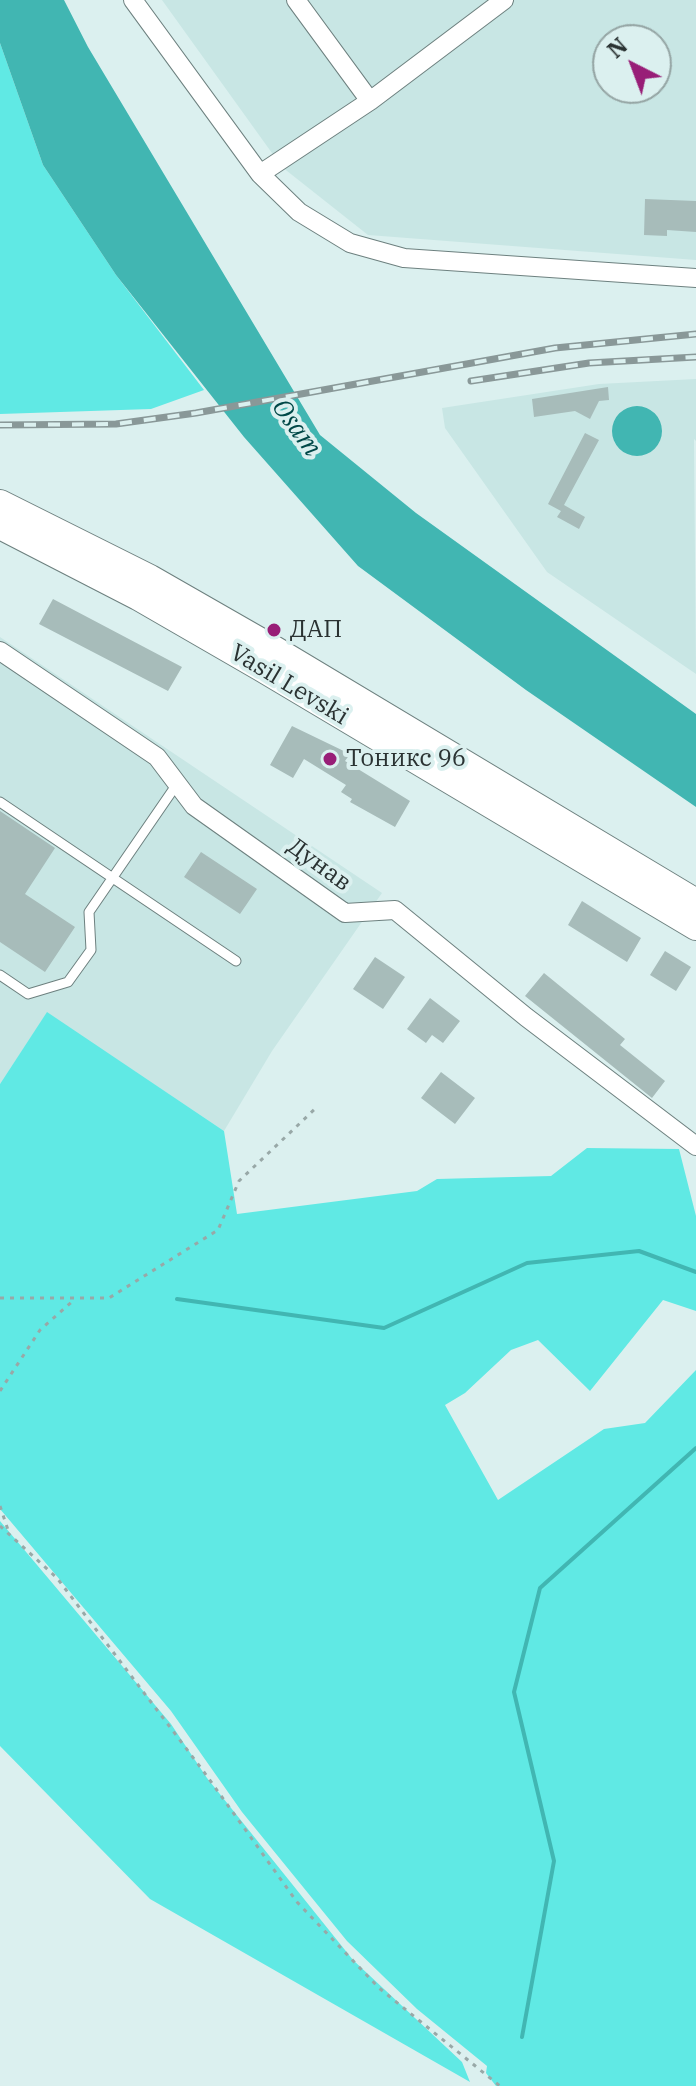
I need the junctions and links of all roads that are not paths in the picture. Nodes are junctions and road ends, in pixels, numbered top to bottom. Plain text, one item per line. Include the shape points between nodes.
1 (133, 0) edge
2 (296, 0) edge
3 (504, 0) edge
4 (370, 101) junction
5 (260, 174) junction
6 (696, 278) edge
7 (0, 503) edge
8 (0, 526) edge
9 (0, 651) edge
10 (177, 783) junction
11 (0, 802) edge
12 (113, 877) junction
13 (696, 902) edge
14 (696, 927) edge
15 (236, 961) dead end
16 (0, 975) edge
17 (696, 1146) edge

1 - 5 street
2 - 4 street
3 - 4 street
4 - 5 street
5 - 6 street via 299,212 350,243 404,258
7 - 13 main road, Vasil Levski via 261,641
8 - 14 main road, Vasil Levski via 138,597
9 - 10 street, Дунав via 157,757
10 - 12 lane
10 - 17 street, Дунав via 194,806 345,913 395,910
11 - 12 lane
12 - 15 lane
12 - 16 lane via 89,912 91,950 68,982 28,994

